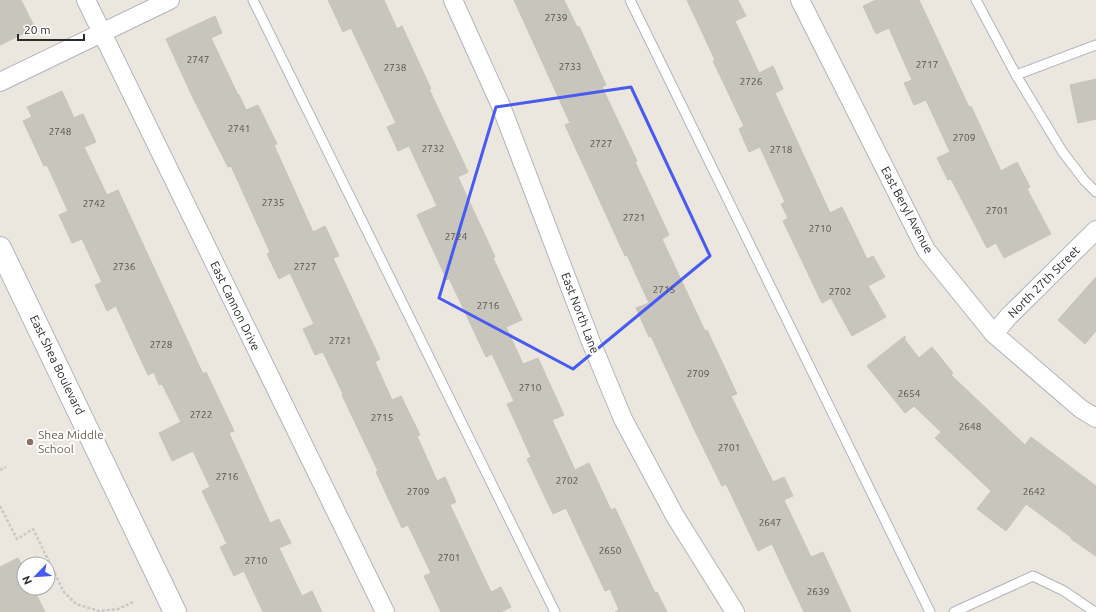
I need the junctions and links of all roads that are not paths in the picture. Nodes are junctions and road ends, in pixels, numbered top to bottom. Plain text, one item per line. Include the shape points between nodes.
1 (86, 0) edge
2 (170, 0) edge
3 (253, 0) edge
4 (452, 0) edge
5 (630, 0) edge
6 (800, 0) edge
7 (976, 0) edge
8 (103, 33) junction
9 (1096, 45) edge
10 (1016, 75) junction
11 (0, 82) edge
12 (1096, 192) edge
13 (1096, 230) edge
14 (0, 248) edge
15 (994, 334) junction
16 (1096, 418) edge
17 (175, 612) edge
18 (385, 612) edge
19 (556, 612) edge
20 (735, 612) edge
21 (930, 612) edge
22 (954, 612) edge
23 (1095, 612) edge

1 - 8 street, East Cannon Drive
2 - 8 street
3 - 19 lane
4 - 20 street, East North Lane via 502,106 590,342 623,419 675,516
5 - 21 lane
6 - 15 street, East Beryl Avenue via 926,250
7 - 10 lane
8 - 11 street
8 - 18 street, East Cannon Drive
9 - 10 lane
10 - 12 lane via 1062,151
13 - 15 street, North 27th Street
14 - 17 street, East Shea Boulevard
15 - 16 street, East Beryl Avenue via 1081,409
22 - 23 lane via 1033,576 1064,591

